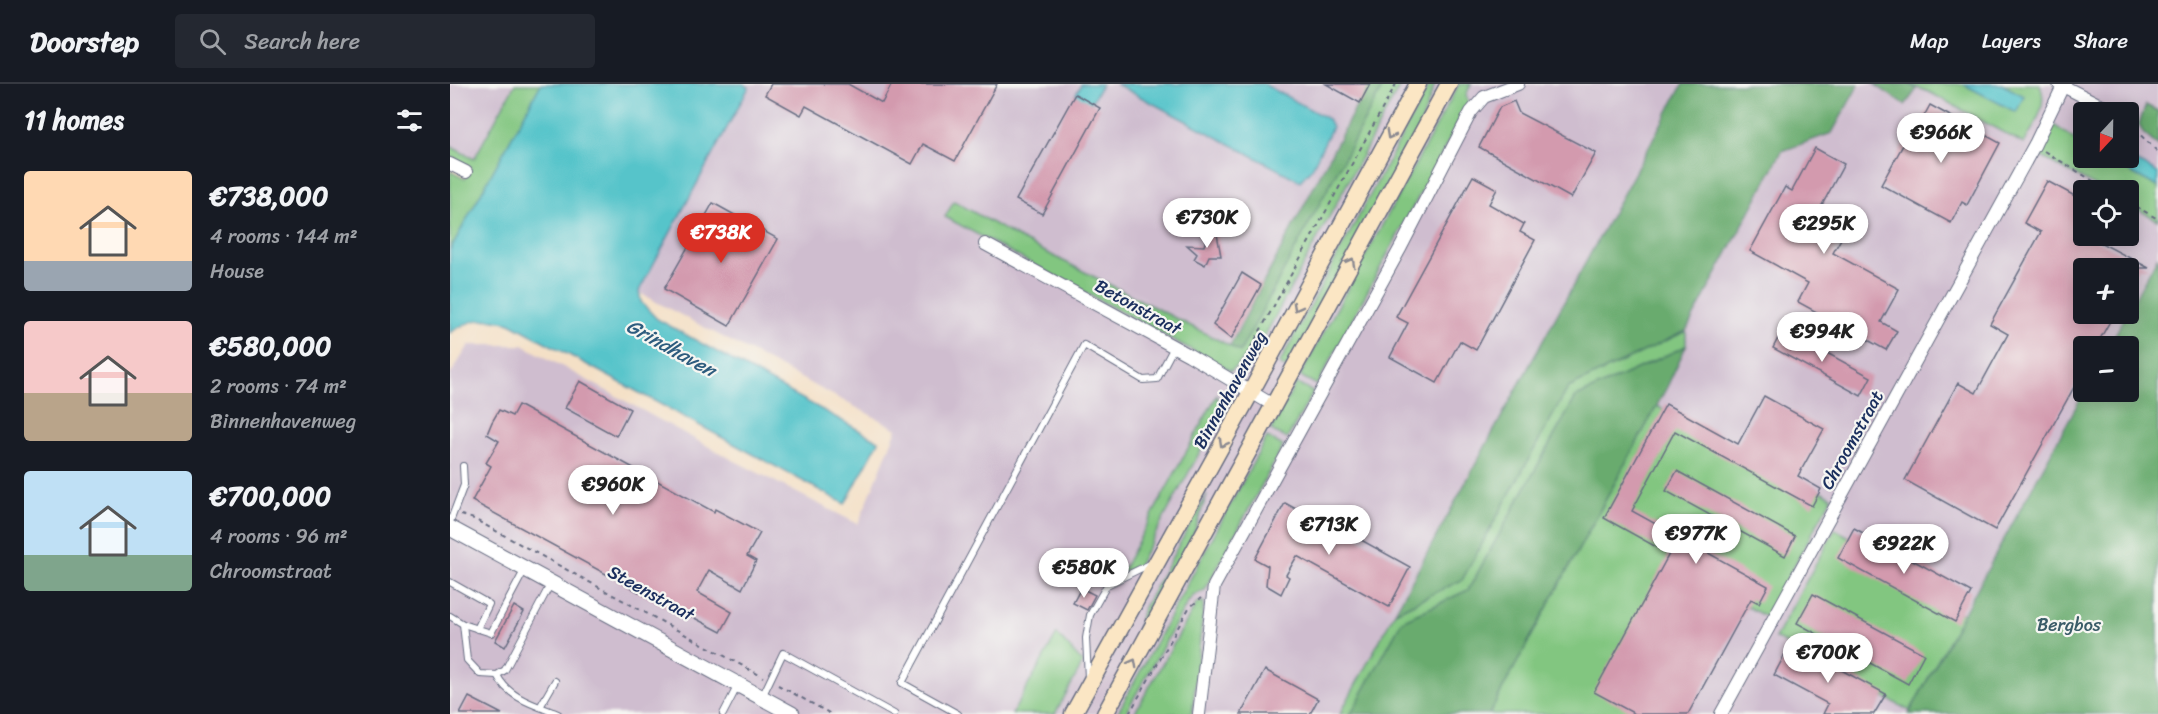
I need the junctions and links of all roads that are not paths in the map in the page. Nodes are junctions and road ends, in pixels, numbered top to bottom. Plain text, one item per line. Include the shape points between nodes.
1 (1418, 84) edge
2 (1449, 84) edge
3 (1518, 84) edge
4 (2061, 85) edge
5 (2094, 102) edge
6 (450, 164) edge
7 (466, 172) dead end
8 (985, 244) dead end
9 (1174, 347) junction
10 (1251, 392) junction
11 (1273, 405) junction
12 (463, 466) dead end
13 (452, 520) edge
14 (450, 522) edge
15 (1159, 560) junction
16 (525, 568) junction
17 (450, 582) edge
18 (551, 583) junction
19 (450, 616) edge
20 (463, 624) junction
21 (477, 629) junction
22 (496, 675) junction
23 (555, 681) dead end
24 (1088, 683) junction
25 (739, 684) junction
26 (762, 697) junction
27 (540, 707) junction
28 (558, 714) edge
29 (723, 714) edge
30 (792, 714) edge
31 (894, 714) edge
32 (958, 714) edge
33 (1072, 714) edge
34 (1105, 714) edge
35 (1199, 714) edge
36 (1721, 714) edge

1 -> 10 main road, Binnenhavenweg
11 -> 2 main road
3 - 35 street via 1484,97 1471,112 1214,586
4 - 5 street
4 - 36 street, Chroomstraat via 2035,144
6 - 7 street
8 - 9 street, Betonstraat
9 - 10 street, Betonstraat
9 - 32 lane via 1157,379 1143,380 1084,345 902,683
10 - 11 street, Betonstraat
10 -> 15 main road, Binnenhavenweg
34 -> 11 main road
12 - 13 lane via 464,485
13 - 14 lane
13 - 16 street, Steenstraat
15 - 24 main road, Binnenhavenweg
15 - 24 lane via 1107,585 1090,615 1086,638
16 - 18 street, Steenstraat
16 - 21 lane via 492,633
17 - 21 lane via 489,604
18 - 22 lane via 505,670
18 - 25 street, Steenstraat
19 - 20 lane
20 - 21 lane
20 - 22 lane via 467,660 480,674
22 - 27 lane via 503,688
23 - 27 lane
24 - 33 main road, Binnenhavenweg
25 - 26 street, Steenstraat
25 - 29 lane
26 - 30 street, Steenstraat
26 - 31 lane via 783,653
27 - 28 lane

